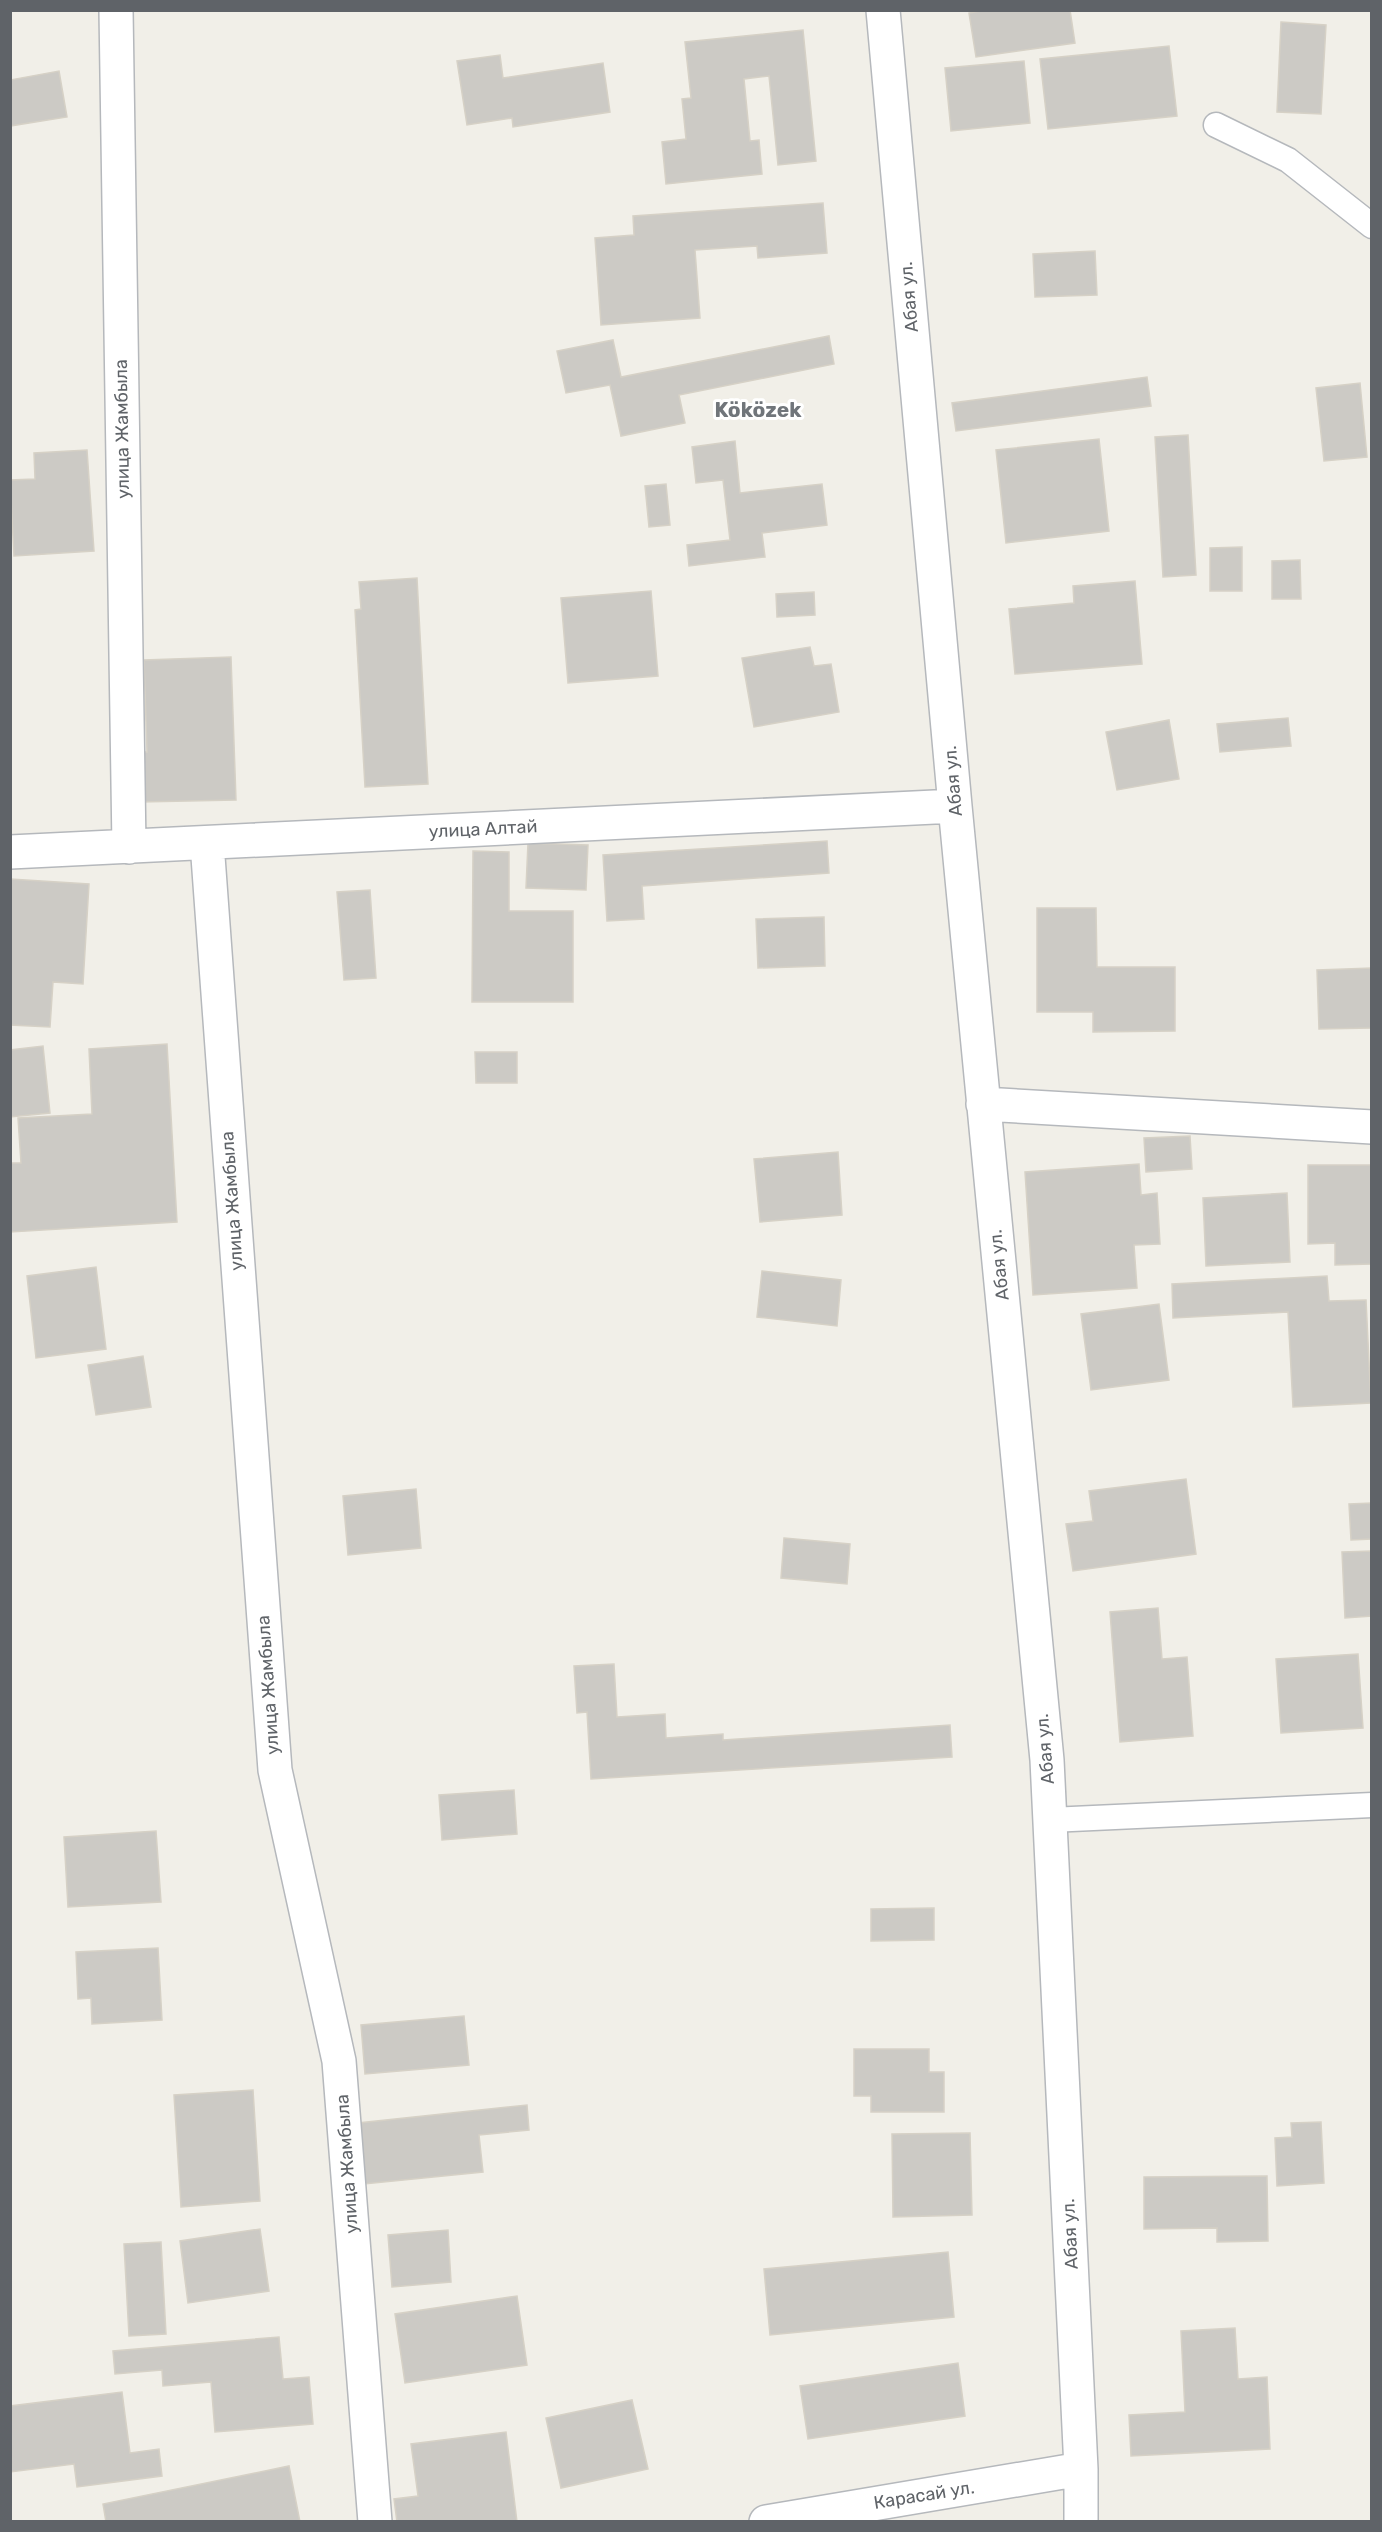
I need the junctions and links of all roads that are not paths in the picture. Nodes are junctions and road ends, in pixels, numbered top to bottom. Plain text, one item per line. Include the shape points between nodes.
1 (116, 10) edge
2 (883, 10) edge
3 (1216, 125) dead end
4 (1371, 226) edge
5 (955, 806) junction
6 (207, 843) junction
7 (129, 847) junction
8 (10, 852) edge
9 (983, 1104) junction
10 (1371, 1127) edge
11 (1371, 1805) edge
12 (1050, 1820) junction
13 (1081, 2469) junction
14 (375, 2522) edge
15 (766, 2522) edge
16 (1081, 2522) edge

1 - 7 street, улица Жамбыла
2 - 5 street, Абая ул.
3 - 4 lane via 1288,160
5 - 6 street, улица Алтай
5 - 9 street, Абая ул.
6 - 7 street, улица Алтай
6 - 14 street, улица Жамбыла via 275,1770 339,2061
7 - 8 street, улица Алтай
9 - 10 street
9 - 12 street, Абая ул.
11 - 12 lane
12 - 13 street, Абая ул.
13 - 15 street, Карасай ул.
13 - 16 street, Абая ул.

